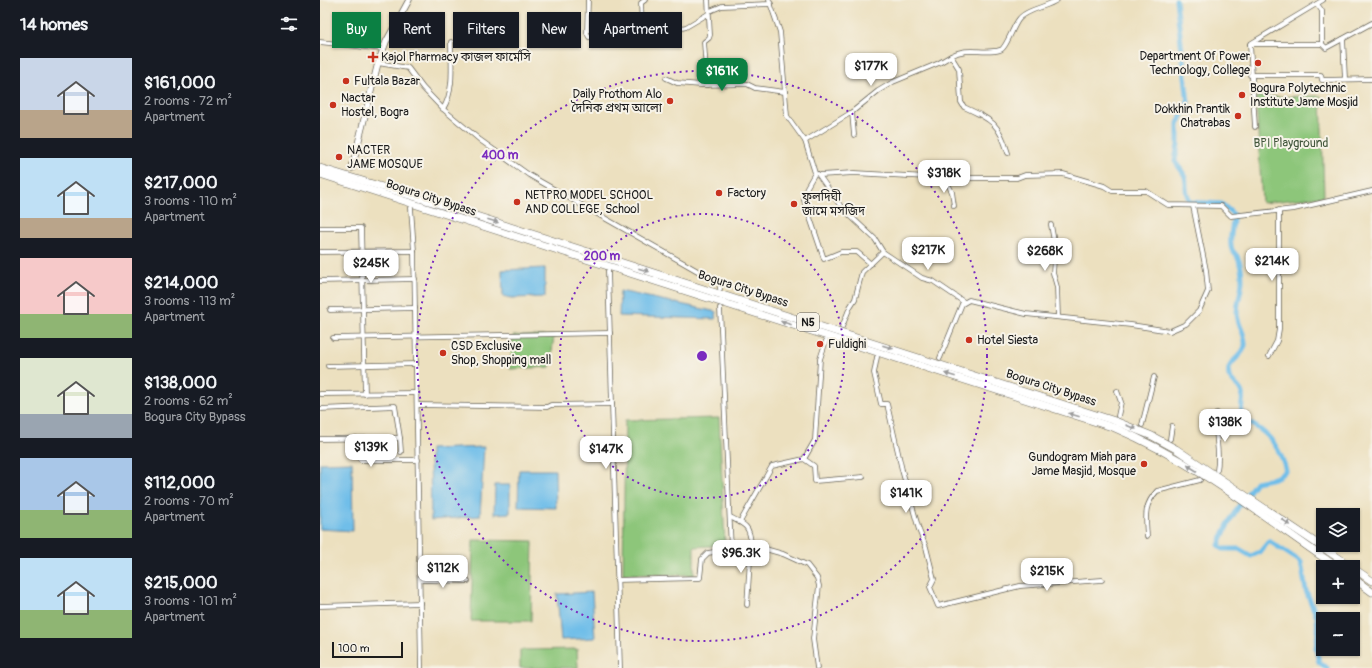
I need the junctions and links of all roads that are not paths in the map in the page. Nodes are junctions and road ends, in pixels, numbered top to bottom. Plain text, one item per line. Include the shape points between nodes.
1 (409, 0) edge
2 (588, 0) edge
3 (645, 0) edge
4 (708, 0) edge
5 (1057, 0) edge
6 (1323, 0) edge
7 (770, 2) edge
8 (1317, 4) junction
9 (641, 12) edge
10 (709, 12) junction
11 (1372, 23) edge
12 (682, 28) edge
13 (589, 37) edge
14 (1343, 39) junction
15 (320, 42) edge
16 (451, 42) dead end
17 (1250, 44) junction
18 (1322, 44) junction
19 (383, 49) junction
20 (951, 56) junction
21 (378, 63) junction
22 (1250, 75) junction
23 (666, 78) dead end
24 (1345, 79) junction
25 (1372, 79) edge
26 (707, 85) junction
27 (785, 92) junction
28 (442, 109) junction
29 (852, 112) junction
30 (1255, 127) dead end
31 (854, 135) dead end
32 (805, 141) junction
33 (1008, 153) dead end
34 (320, 168) edge
35 (352, 168) dead end
36 (815, 172) junction
37 (320, 174) edge
38 (820, 175) junction
39 (945, 178) junction
40 (362, 183) junction
41 (1372, 191) edge
42 (954, 206) dead end
43 (1193, 206) junction
44 (411, 208) dead end
45 (1279, 210) junction
46 (1051, 224) dead end
47 (320, 228) edge
48 (414, 251) junction
49 (320, 252) edge
50 (363, 252) junction
51 (883, 252) junction
52 (871, 264) junction
53 (608, 271) dead end
54 (415, 279) junction
55 (363, 280) junction
56 (320, 281) edge
57 (720, 289) dead end
58 (964, 302) junction
59 (415, 308) junction
60 (720, 308) dead end
61 (364, 309) junction
62 (330, 310) dead end
63 (1058, 317) junction
64 (842, 327) dead end
65 (610, 333) junction
66 (416, 336) junction
67 (364, 337) junction
68 (333, 338) dead end
69 (826, 342) dead end
70 (1269, 356) dead end
71 (877, 357) dead end
72 (940, 358) dead end
73 (416, 364) junction
74 (365, 365) junction
75 (328, 366) dead end
76 (1154, 377) dead end
77 (1117, 391) dead end
78 (417, 393) junction
79 (320, 394) edge
80 (365, 394) junction
81 (612, 404) junction
82 (417, 405) junction
83 (320, 409) edge
84 (1217, 413) dead end
85 (1118, 416) dead end
86 (1142, 425) dead end
87 (1172, 426) dead end
88 (356, 438) junction
89 (400, 438) junction
90 (320, 439) edge
91 (1170, 439) dead end
92 (401, 452) dead end
93 (804, 459) junction
94 (418, 460) junction
95 (1217, 470) dead end
96 (863, 477) dead end
97 (1200, 480) dead end
98 (1249, 502) junction
99 (730, 517) junction
100 (740, 522) junction
101 (1147, 536) dead end
102 (751, 545) junction
103 (1328, 560) edge
104 (1341, 560) edge
105 (1360, 573) edge
106 (420, 580) junction
107 (617, 580) junction
108 (1102, 580) dead end
109 (468, 581) dead end
110 (1372, 581) edge
111 (1360, 583) edge
112 (1372, 592) edge
113 (420, 603) junction
114 (747, 605) dead end
115 (320, 606) edge
116 (421, 668) edge
117 (620, 668) edge
118 (817, 668) edge

1 - 19 main road
2 - 13 street
3 - 9 street via 641,3
4 - 10 street
5 - 20 street via 1020,18 1004,48 999,51 966,50
6 - 8 street
7 - 10 street via 722,6
7 - 27 street via 780,32
8 - 17 street
8 - 18 street via 1322,11
10 - 12 street
10 - 26 street via 710,35 704,42
11 - 14 street
14 - 18 street via 1326,48
14 - 24 street
15 - 19 street
16 - 28 street via 450,89 448,101
17 - 18 street
17 - 22 street
19 - 21 main road
20 - 29 street via 939,64 892,82
20 - 33 street via 959,69 964,107 995,123
21 - 28 street via 411,70
21 - 35 main road
22 - 24 street via 1321,75 1322,80
22 - 30 street
23 - 26 street via 677,83
24 - 25 street
26 - 27 street via 747,84 755,88
27 - 32 street via 787,116
28 - 57 street via 529,175 717,282
29 - 31 street
29 - 32 street
32 - 36 street
34 - 40 highway, N5
36 - 38 street
36 - 52 street via 804,200 824,259 841,252 857,252
37 - 40 highway, N5
38 - 39 street via 854,173
38 - 51 street via 842,208 875,239
39 - 42 street via 952,192
39 - 43 street via 1017,178 1025,175 1063,174 1104,186 1112,191 1146,191 1168,205
40 - 98 highway, Bogura City Bypass / N5 via 1086,411 1152,436 1176,449
41 - 45 street
43 - 45 street via 1221,206 1231,216
43 - 63 street via 1208,290 1199,311 1186,324 1170,332
44 - 48 street
45 - 70 street via 1280,329
46 - 63 street via 1055,247 1053,273 1057,287
47 - 50 street via 361,228
48 - 50 street
48 - 54 street
49 - 50 street
50 - 55 street
51 - 52 street
51 - 58 street
52 - 64 street via 862,272 855,299
53 - 65 street
54 - 55 street
54 - 59 street
55 - 56 street
55 - 61 street
58 - 63 street via 969,300 1026,314
58 - 72 street
59 - 61 street
59 - 66 street
60 - 99 street
61 - 62 street
61 - 67 street
65 - 66 street
65 - 81 street
66 - 67 street
66 - 73 street
67 - 68 street
67 - 74 street
69 - 93 street via 820,359 815,440
71 - 108 street via 874,373 881,404 887,404 902,470 934,579 930,586 938,606 1020,586
73 - 74 street
73 - 78 street
74 - 75 street
74 - 80 street
76 - 86 street
77 - 85 street via 1121,402
78 - 80 street
78 - 82 street
79 - 80 street
81 - 82 street via 547,407
81 - 107 street
82 - 94 street
83 - 89 street via 395,406
84 - 95 street via 1216,437 1220,457
87 - 91 street
88 - 89 street
88 - 90 street
88 - 94 street via 357,456 361,460
89 - 92 street
93 - 96 street via 814,466 815,481
93 - 100 street via 772,466
94 - 106 street
97 - 101 street via 1157,491 1152,496 1146,509
98 - 103 highway
98 -> 104 highway
99 - 100 street
99 - 107 street via 731,549 708,553 702,559 700,578
100 - 102 street via 746,525 751,533
102 - 114 street
102 - 118 street via 783,554 807,565 817,578 819,586 813,639
105 - 110 highway
106 - 109 street
106 - 113 street
107 - 117 street
111 - 112 highway
113 - 115 street
113 - 116 street

